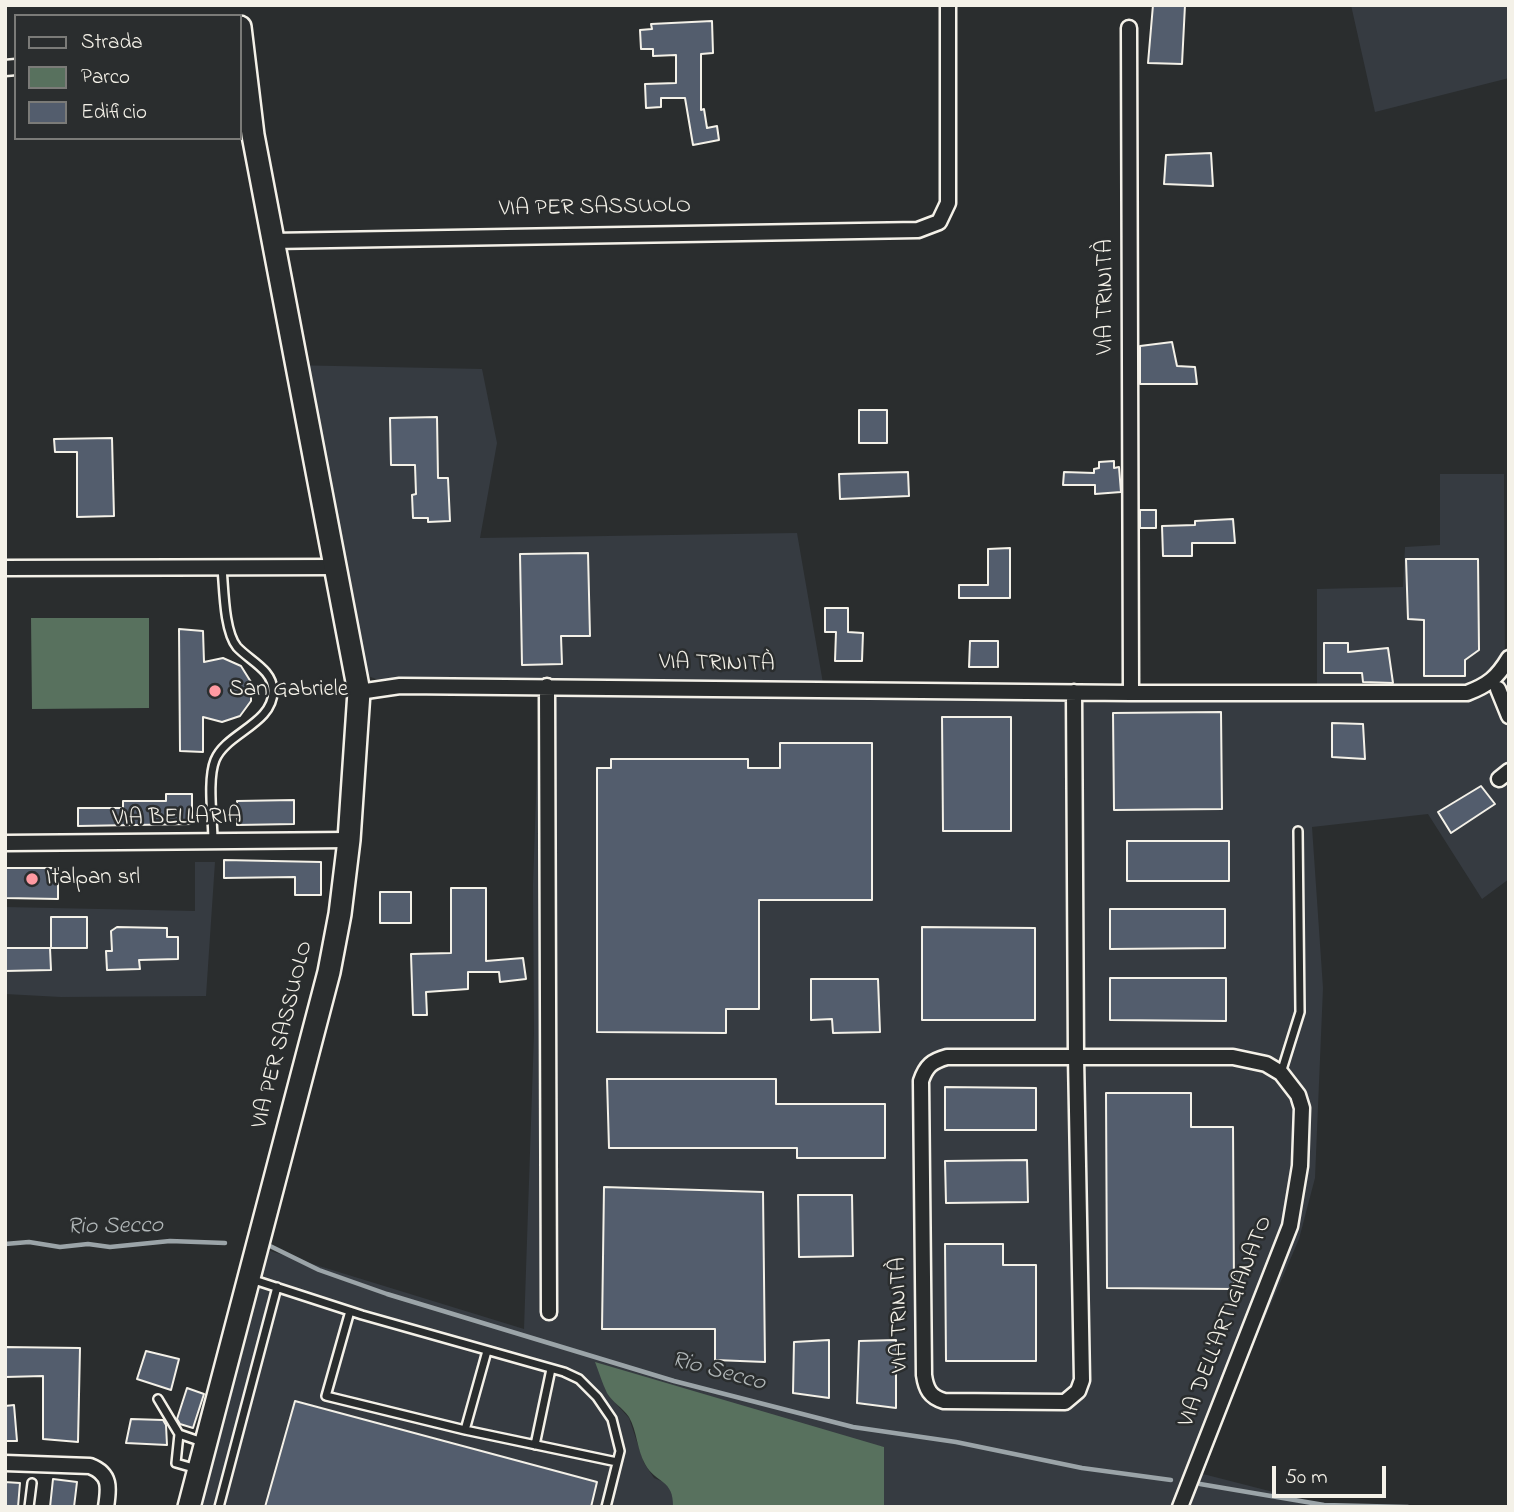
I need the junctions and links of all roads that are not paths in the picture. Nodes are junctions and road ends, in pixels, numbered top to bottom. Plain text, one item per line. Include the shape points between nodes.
1 (948, 5) edge
2 (1129, 28) dead end
3 (242, 56) edge
4 (272, 241) junction
5 (222, 567) junction
6 (337, 567) junction
7 (5, 568) edge
8 (1509, 658) edge
9 (547, 686) junction
10 (1498, 689) edge
11 (359, 692) junction
12 (1074, 692) junction
13 (1131, 693) junction
14 (1509, 716) edge
15 (1298, 831) dead end
16 (349, 840) junction
17 (213, 841) junction
18 (5, 842) edge
19 (1076, 1057) junction
20 (1282, 1073) junction
21 (250, 1279) junction
22 (277, 1287) junction
23 (350, 1311) junction
24 (550, 1312) dead end
25 (488, 1350) junction
26 (551, 1368) junction
27 (158, 1399) dead end
28 (465, 1430) junction
29 (178, 1434) junction
30 (205, 1443) junction
31 (535, 1446) junction
32 (617, 1462) junction
33 (5, 1463) edge
34 (198, 1469) junction
35 (32, 1483) dead end
36 (29, 1507) edge
37 (106, 1507) edge
38 (189, 1507) edge
39 (219, 1507) edge
40 (606, 1507) edge
41 (1180, 1507) edge

1 - 4 street, VIA PER SASSUOLO via 948,203 939,222 918,230
2 - 13 street, VIA TRINITÀ
3 - 4 main road, VIA PER SASSUOLO
4 - 6 main road, VIA PER SASSUOLO
5 - 6 street
5 - 7 street
5 - 17 lane via 232,639 267,673 273,693 260,717 215,759
6 - 11 main road, VIA PER SASSUOLO
8 - 10 street
9 - 11 street, VIA TRINITÀ via 400,686
9 - 12 street, VIA TRINITÀ
9 - 24 street
10 - 13 street, VIA TRINITÀ via 1467,693
10 - 14 street
11 - 16 main road, VIA PER SASSUOLO
12 - 13 street, VIA TRINITÀ
12 - 19 street, VIA TRINITÀ
15 - 20 lane via 1300,1012
16 - 17 street, VIA BELLARIA
16 - 21 main road, VIA PER SASSUOLO via 329,972
17 - 18 street, VIA BELLARIA
19 - 19 street, VIA TRINITÀ via 947,1056 926,1068 921,1081 924,1375 925,1386 937,1399 1065,1402 1078,1391 1082,1370
19 - 20 street, VIA TRINITÀ via 1233,1057 1266,1064
20 - 41 street, VIA DELL'ARTIGIANATO via 1302,1108 1300,1166 1290,1226
21 - 22 lane
21 - 30 main road, VIA PER SASSUOLO
22 - 23 lane
22 - 39 lane
23 - 25 lane
23 - 28 lane via 326,1396
25 - 26 lane
25 - 28 lane
26 - 31 lane
26 - 32 lane via 579,1379 597,1397 612,1419 620,1451
27 - 29 lane
28 - 31 lane
29 - 30 lane
29 - 34 lane via 176,1463
30 - 34 main road, VIA PER SASSUOLO
31 - 32 lane
32 - 40 lane
33 - 37 street via 90,1466 104,1473 108,1483
34 - 38 main road, VIA PER SASSUOLO
35 - 36 lane

